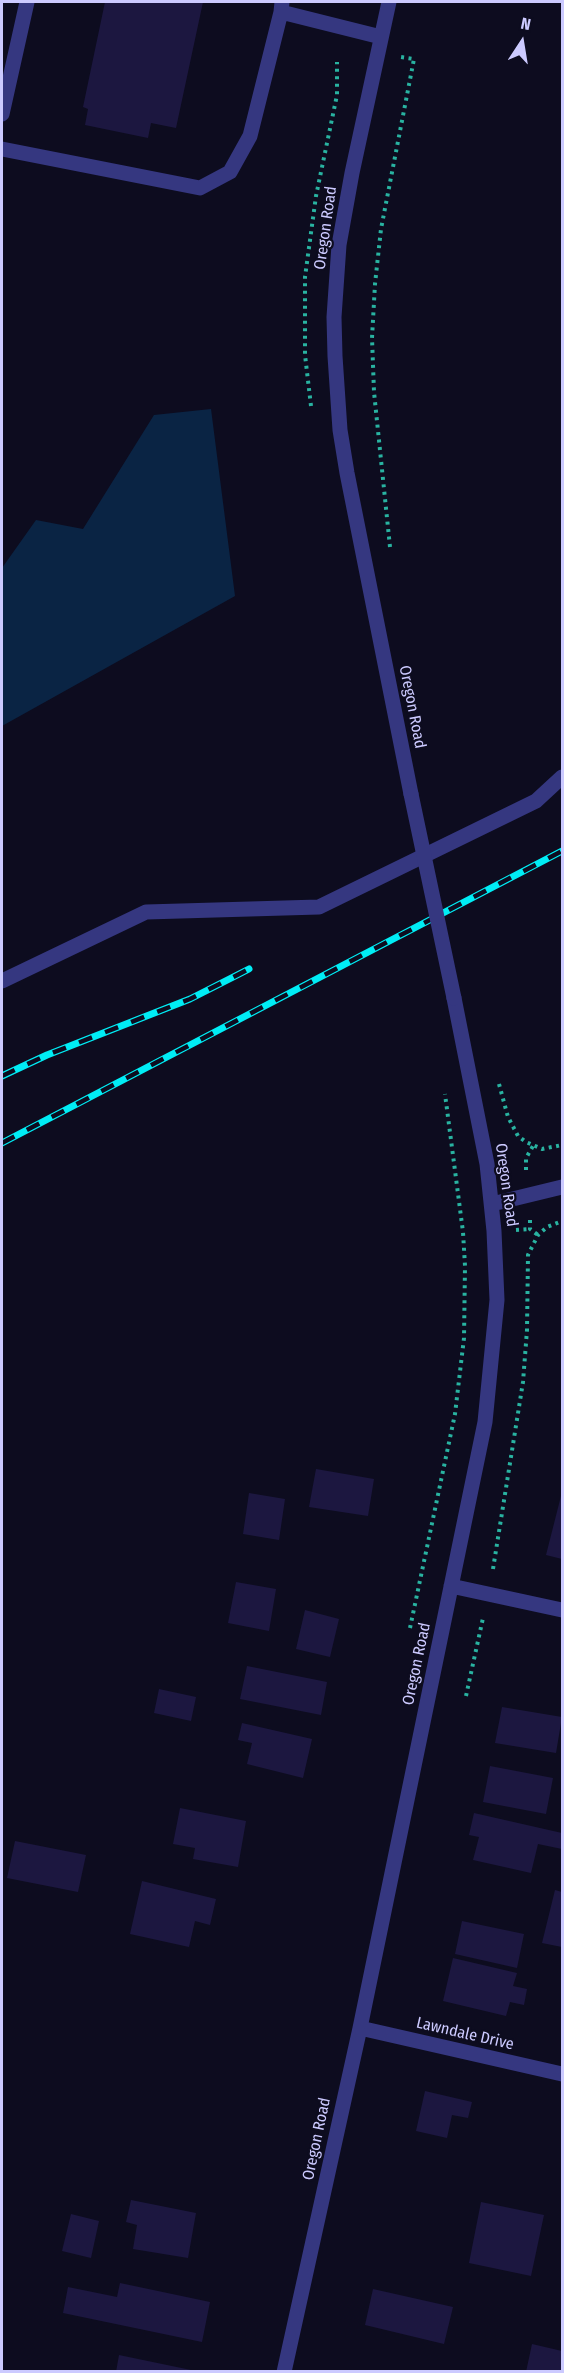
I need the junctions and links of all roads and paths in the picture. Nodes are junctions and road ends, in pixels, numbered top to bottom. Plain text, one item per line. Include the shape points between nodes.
1 (27, 2) edge
2 (389, 2) edge
3 (281, 7) edge
4 (380, 45) junction
5 (2, 114) edge
6 (2, 149) edge
7 (390, 550) dead end
8 (562, 777) edge
9 (2, 981) edge
10 (496, 1076) dead end
11 (445, 1092) dead end
12 (562, 1145) edge
13 (562, 1187) edge
14 (492, 1204) junction
15 (562, 1221) edge
16 (451, 1586) junction
17 (488, 1594) junction
18 (562, 1610) edge
19 (410, 1628) dead end
20 (466, 1696) dead end
21 (360, 2028) junction
22 (562, 2074) edge
23 (284, 2372) edge

1 - 5 street
2 - 4 street, Oregon Road
3 - 4 street
3 - 6 street via 250,136 230,172 200,188
4 - 7 path via 414,59 381,229 373,310 374,392
4 - 14 street, Oregon Road, bridge via 339,245 334,317 340,430
8 - 9 street via 536,801 319,907 146,912
10 - 12 path via 518,1136 542,1149
11 - 19 path via 464,1244 464,1338 455,1414
13 - 14 street
14 - 16 street, Oregon Road via 496,1263 494,1348 485,1422
15 - 17 path via 538,1235 528,1255 523,1382
16 - 17 street
16 - 21 street, Oregon Road
17 - 18 street
17 - 20 path
21 - 22 street, Lawndale Drive
21 - 23 street, Oregon Road

